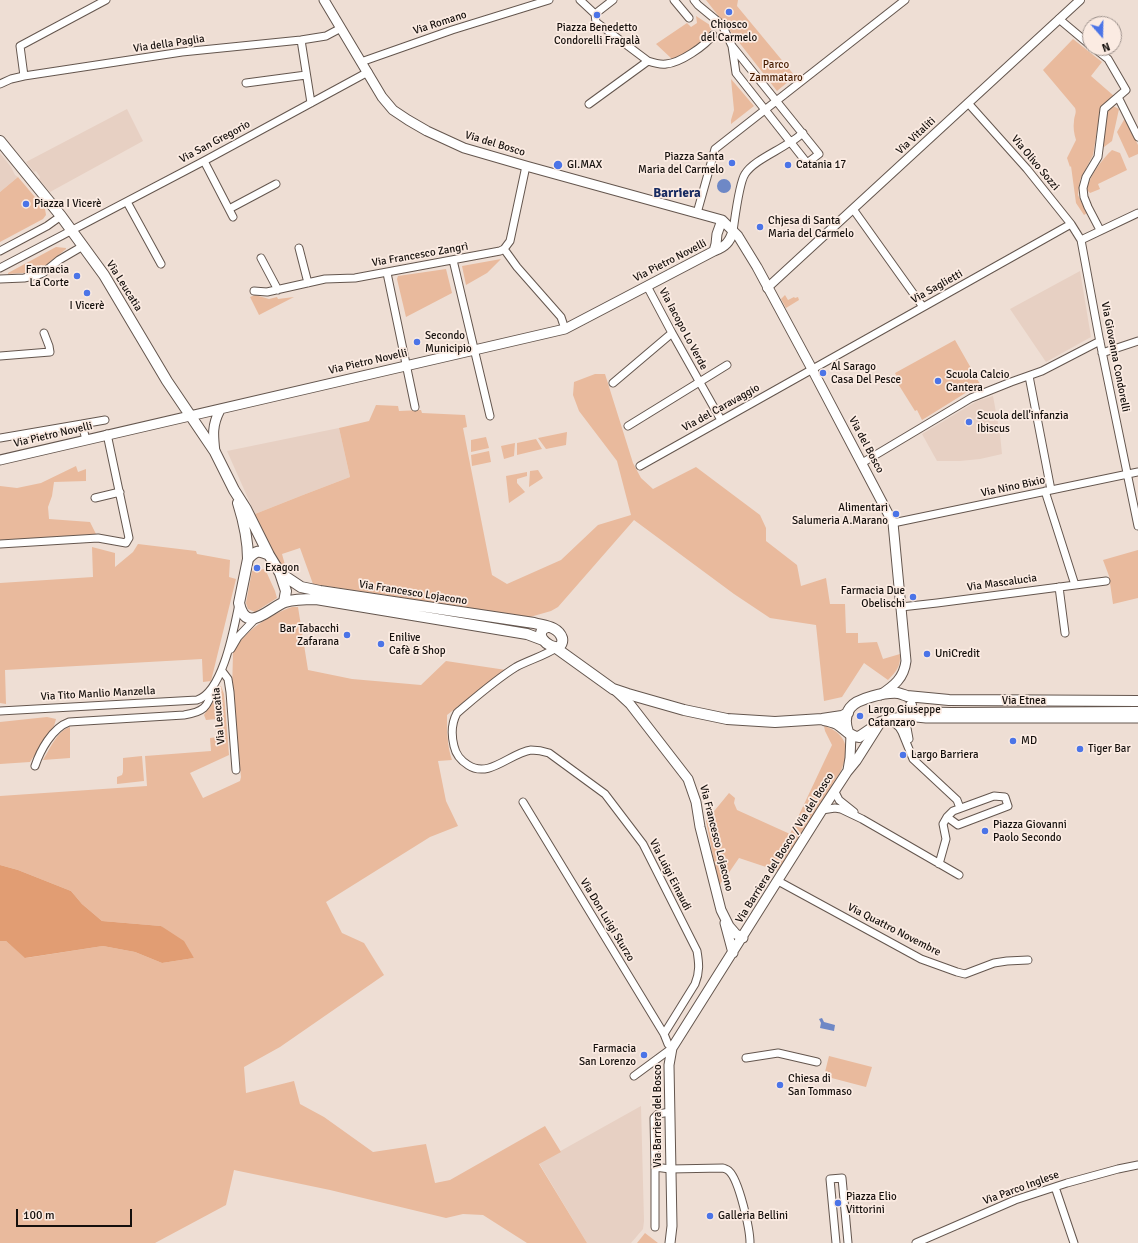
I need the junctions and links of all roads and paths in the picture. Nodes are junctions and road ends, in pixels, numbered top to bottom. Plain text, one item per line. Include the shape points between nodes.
1 (106, 0) edge
2 (324, 0) edge
3 (549, 0) edge
4 (580, 0) edge
5 (613, 0) edge
6 (674, 0) edge
7 (694, 0) edge
8 (905, 0) edge
9 (1080, 0) edge
10 (595, 14) junction
11 (689, 18) dead end
12 (1059, 19) junction
13 (340, 28) junction
14 (713, 35) dead end
15 (1082, 38) edge
16 (301, 40) junction
17 (732, 46) junction
18 (1104, 56) edge
19 (648, 61) junction
20 (361, 62) junction
21 (368, 72) junction
22 (306, 75) junction
23 (24, 76) junction
24 (246, 83) dead end
25 (0, 84) edge
26 (1118, 97) junction
27 (777, 101) junction
28 (311, 103) junction
29 (968, 103) junction
30 (589, 104) dead end
31 (765, 110) junction
32 (803, 133) junction
33 (1138, 138) edge
34 (0, 141) edge
35 (791, 142) junction
36 (204, 161) junction
37 (526, 166) junction
38 (276, 184) dead end
39 (127, 202) junction
40 (229, 209) junction
41 (853, 209) junction
42 (697, 213) junction
43 (1138, 213) edge
44 (61, 216) junction
45 (234, 217) dead end
46 (722, 220) junction
47 (1071, 224) junction
48 (71, 230) junction
49 (1100, 230) junction
50 (736, 234) junction
51 (1081, 240) junction
52 (83, 246) junction
53 (299, 248) dead end
54 (504, 249) junction
55 (0, 251) edge
56 (714, 251) junction
57 (261, 258) dead end
58 (453, 260) junction
59 (160, 264) dead end
60 (0, 268) edge
61 (387, 273) junction
62 (0, 279) edge
63 (308, 283) junction
64 (647, 286) junction
65 (768, 288) junction
66 (278, 290) junction
67 (254, 291) dead end
68 (923, 307) junction
69 (565, 329) junction
70 (44, 333) dead end
71 (672, 333) junction
72 (1138, 341) edge
73 (1100, 342) junction
74 (474, 351) junction
75 (1102, 353) junction
76 (0, 356) edge
77 (727, 365) dead end
78 (406, 366) junction
79 (812, 369) junction
80 (1028, 376) junction
81 (699, 382) junction
82 (613, 383) dead end
83 (416, 407) dead end
84 (220, 410) junction
85 (190, 416) junction
86 (490, 416) dead end
87 (105, 420) dead end
88 (721, 420) junction
89 (82, 424) junction
90 (628, 426) dead end
91 (107, 434) junction
92 (0, 438) edge
93 (86, 440) junction
94 (215, 452) junction
95 (0, 460) edge
96 (862, 463) junction
97 (640, 466) dead end
98 (1138, 472) edge
99 (1127, 474) junction
100 (234, 490) junction
101 (1048, 490) junction
102 (120, 492) junction
103 (95, 498) dead end
104 (1136, 509) edge
105 (893, 524) junction
106 (1138, 526) edge
107 (0, 544) edge
108 (269, 555) junction
109 (248, 559) junction
110 (280, 573) junction
111 (1106, 581) dead end
112 (1075, 585) junction
113 (1059, 586) junction
114 (284, 602) junction
115 (239, 603) junction
116 (901, 607) junction
117 (255, 619) junction
118 (547, 627) junction
119 (1065, 633) dead end
120 (543, 640) junction
121 (559, 645) junction
122 (226, 655) junction
123 (222, 671) junction
124 (214, 686) junction
125 (613, 688) junction
126 (878, 696) junction
127 (912, 697) junction
128 (197, 700) junction
129 (649, 700) junction
130 (1138, 701) edge
131 (0, 711) edge
132 (1138, 712) edge
133 (848, 713) junction
134 (192, 714) junction
135 (907, 715) junction
136 (1097, 716) junction
137 (822, 719) junction
138 (1138, 719) edge
139 (886, 721) junction
140 (849, 734) junction
141 (35, 766) dead end
142 (236, 770) dead end
143 (847, 772) junction
144 (928, 772) junction
145 (835, 792) junction
146 (523, 802) dead end
147 (960, 808) junction
148 (822, 810) junction
149 (947, 817) junction
150 (862, 819) junction
151 (939, 864) junction
152 (959, 875) dead end
153 (778, 881) junction
154 (722, 910) junction
155 (743, 938) junction
156 (733, 953) junction
157 (1028, 960) dead end
158 (664, 1034) junction
159 (672, 1048) junction
160 (746, 1058) dead end
161 (816, 1062) dead end
162 (634, 1076) dead end
163 (670, 1112) junction
164 (1138, 1165) edge
165 (655, 1167) junction
166 (670, 1169) junction
167 (1055, 1187) junction
168 (655, 1227) dead end
169 (670, 1243) edge
170 (750, 1243) edge
171 (836, 1243) edge
172 (848, 1243) edge
173 (916, 1243) edge
174 (1074, 1243) edge

1 - 23 street via 20,46
2 - 13 main road, Via del Bosco
3 - 20 street, Via Romano
4 - 10 street
5 - 10 street
6 - 11 street
7 - 17 street via 720,24
8 - 27 street
9 - 12 street, Via Vitaliti
10 - 19 street via 596,22
12 - 15 street
12 - 29 street, Via Vitaliti
13 - 16 street, Via della Paglia via 326,36
13 - 20 main road, Via del Bosco
14 - 19 street via 705,45 674,62 664,64
16 - 22 street
16 - 23 street, Via della Paglia via 182,52
17 - 27 street
17 - 31 street via 736,73
18 - 26 street via 1126,90
19 - 30 street
20 - 21 main road, Via del Bosco
21 - 28 street, Via San Gregorio
21 - 37 main road, Via del Bosco via 382,97 393,110 408,120 464,148
22 - 24 street
22 - 28 street
23 - 25 street, Via della Paglia
26 - 33 street
26 - 49 street via 1104,109 1098,157 1086,177 1083,188 1088,207
27 - 31 street
27 - 32 street
28 - 36 street, Via San Gregorio
29 - 41 street, Via Vitaliti
29 - 47 street, Via Olivo Sozzi via 1027,169
31 - 35 street
31 - 42 street via 715,150
32 - 35 street
32 - 35 street via 819,154 807,163
34 - 44 main road, Via Leucatia
35 - 50 street via 773,152 745,174 740,192
36 - 39 street, Via San Gregorio
36 - 40 street
37 - 42 main road, Via del Bosco
37 - 54 street via 510,241
38 - 40 street
39 - 48 street, Via San Gregorio
39 - 59 street
40 - 45 street
41 - 65 street, Via Vitaliti
41 - 68 street
42 - 46 main road, Via del Bosco
43 - 49 street
44 - 48 main road, Via Leucatia
44 - 55 street
46 - 50 main road, Via del Bosco
46 - 56 main road
47 - 51 street, Via Olivo Sozzi
47 - 68 street, Via Saglietti
48 - 52 main road, Via Leucatia
48 - 60 street, Via San Gregorio
49 - 51 street
50 - 56 main road, Via Pietro Novelli via 726,246
50 - 65 main road, Via del Bosco
51 - 73 street, Via Giovanna Condorelli
52 - 62 street via 38,275
52 - 85 main road, Via Leucatia via 104,275
53 - 63 street
54 - 58 street, Via Francesco Zangrì
54 - 69 street via 561,317
56 - 64 main road, Via Pietro Novelli
57 - 66 street
58 - 61 street, Via Francesco Zangrì
58 - 74 street
61 - 63 street, Via Francesco Zangrì
61 - 78 street
63 - 66 street, Via Francesco Zangrì
64 - 69 main road, Via Pietro Novelli
64 - 71 street, Via Iacopo Lo Verde
65 - 79 main road, Via del Bosco
66 - 67 street, Via Francesco Zangrì
68 - 79 street, Via Saglietti
69 - 74 main road, Via Pietro Novelli
70 - 76 street via 50,352
71 - 81 street, Via Iacopo Lo Verde
71 - 82 street
72 - 75 street
73 - 75 street, Via Giovanna Condorelli
73 - 80 street
74 - 78 main road, Via Pietro Novelli
74 - 86 street
75 - 99 street, Via Giovanna Condorelli
77 - 81 street
78 - 83 street
78 - 84 main road, Via Pietro Novelli
79 - 88 street, Via del Caravaggio
79 - 96 main road, Via del Bosco
80 - 96 street via 971,398
80 - 101 street
81 - 88 street, Via Iacopo Lo Verde
81 - 90 street, Via Iacopo Lo Verde
84 - 85 main road, Via Pietro Novelli
84 - 94 main road, Via Leucatia via 213,430
85 - 91 main road, Via Pietro Novelli
85 - 94 main road, Via Leucatia
87 - 89 street
88 - 97 street, Via del Caravaggio
89 - 92 street
89 - 93 street
91 - 93 main road, Via Pietro Novelli
91 - 102 street
93 - 95 main road, Via Pietro Novelli
94 - 100 main road, Via Leucatia
96 - 105 main road, Via del Bosco
98 - 99 street, Via Nino Bixio
99 - 101 street, Via Nino Bixio
99 - 104 street, Via Giovanna Condorelli
100 - 108 main road, Via Leucatia
100 - 109 main road, Via Leucatia via 246,527
101 - 105 street, Via Nino Bixio
101 - 112 street
102 - 103 street
102 - 107 street via 130,538 126,543 98,538
104 - 106 street, Via Giovanna Condorelli
105 - 116 main road, Via del Bosco
108 - 109 main road via 257,551
108 - 110 main road, Via Leucatia
109 - 115 main road, Via Leucatia
110 - 114 main road via 286,591
110 - 118 main road, Via Francesco Lojacono via 301,587 320,591
111 - 112 street, Via Mascalucia
112 - 113 street, Via Mascalucia
113 - 116 street, Via Mascalucia
113 - 119 street
114 - 117 main road
114 - 120 main road, Via Francesco Lojacono via 316,599 527,634
115 - 117 main road via 245,616
115 - 122 street, Via Leucatia
116 - 126 main road, Via del Bosco via 905,667 895,685
117 - 122 street
118 - 120 main road via 540,632
118 - 121 main road via 559,632
120 - 121 main road via 551,647
121 - 125 main road, Via Francesco Lojacono
121 - 129 main road via 617,684
121 - 158 street, Via Luigi Einaudi via 501,677 457,714 452,721 453,744 456,755 463,762 481,770 531,750 549,753 605,794 643,844 697,951 699,964 696,984
122 - 123 street, Via Leucatia
123 - 124 street
123 - 142 street, Via Leucatia via 228,679 230,692
124 - 128 street
124 - 134 street via 207,705
125 - 129 main road
125 - 154 main road, Via Francesco Lojacono via 630,704 688,779
126 - 127 main road via 896,693
126 - 133 main road via 856,702
127 - 130 main road via 949,700
127 - 135 main road via 912,708
128 - 131 street, Via Tito Manlio Manzella
128 - 134 street via 197,706
129 - 137 main road via 684,710 734,719 775,722
132 - 136 main road, Via Etnea
133 - 137 main road
133 - 140 main road via 846,722
134 - 141 street via 69,722 55,731
135 - 136 main road, Via Etnea via 950,713
135 - 139 main road, Via Etnea
135 - 144 street via 908,737 914,756
136 - 138 street
137 - 140 main road via 838,725
139 - 140 main road via 859,737
139 - 143 main road, Via Barriera del Bosco / Via del Bosco
139 - 144 street via 899,726 913,759
140 - 143 main road via 850,758
143 - 145 main road, Via Barriera del Bosco / Via del Bosco
144 - 147 street via 957,800
145 - 148 main road, Via Barriera del Bosco / Via del Bosco
145 - 150 street via 839,800
146 - 158 street, Via Don Luigi Sturzo
147 - 149 street
147 - 149 street via 994,796 1005,797 1008,806 958,825
148 - 150 street via 841,809
148 - 153 main road, Via Barriera del Bosco / Via del Bosco
149 - 151 street via 944,824 946,839
150 - 151 street
151 - 152 street
153 - 155 main road, Via Barriera del Bosco / Via del Bosco
153 - 157 street, Via Quattro Novembre via 921,959 957,972 965,974 994,963
154 - 155 main road, Via Francesco Lojacono via 729,926
154 - 156 main road
155 - 156 main road, Via Barriera del Bosco
156 - 159 main road, Via Barriera del Bosco
158 - 159 street, Via Don Luigi Sturzo
159 - 162 street
159 - 163 main road, Via Barriera del Bosco via 669,1065
160 - 161 street via 778,1053
163 - 165 street via 658,1114 654,1118
163 - 166 main road, Via Barriera del Bosco
164 - 167 street, Via Parco Inglese
165 - 166 street
165 - 168 street
166 - 169 main road, Via Barriera del Bosco
166 - 170 street via 723,1168 729,1171 747,1217
167 - 173 street, Via Parco Inglese via 1015,1200
167 - 174 street
171 - 172 street via 830,1179 842,1178

